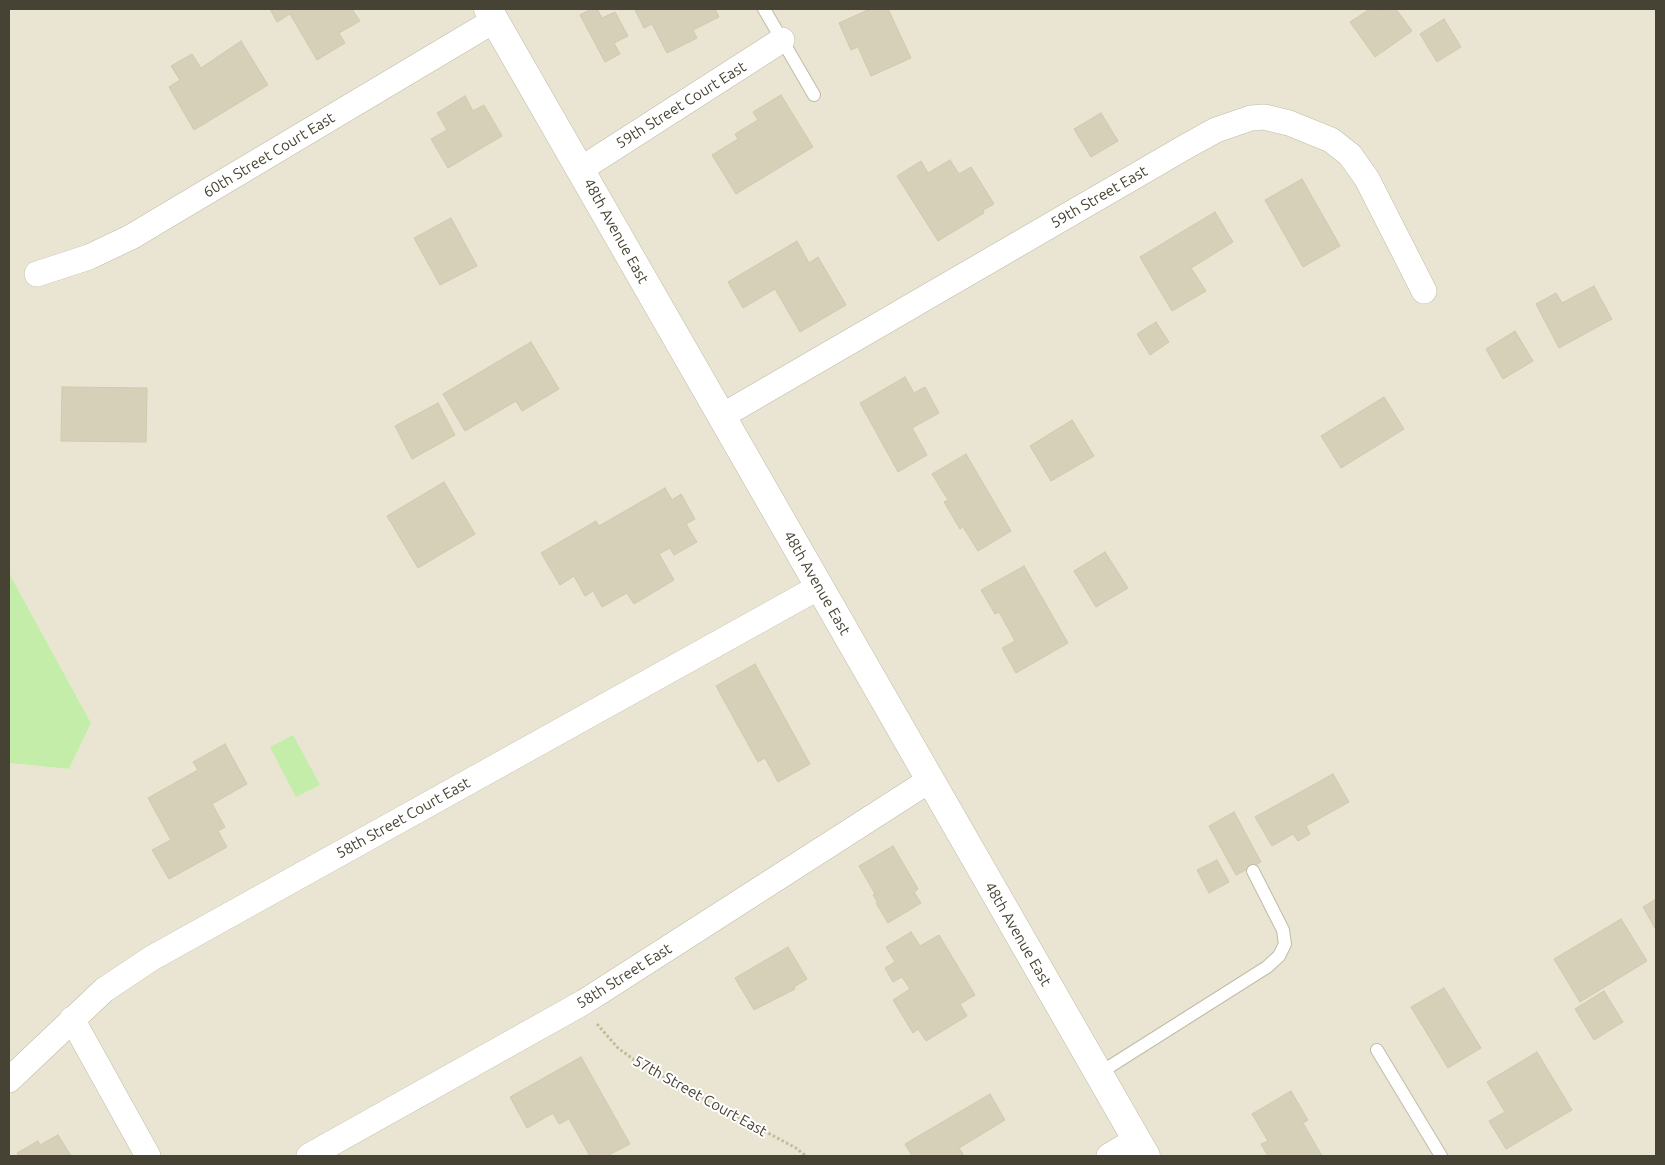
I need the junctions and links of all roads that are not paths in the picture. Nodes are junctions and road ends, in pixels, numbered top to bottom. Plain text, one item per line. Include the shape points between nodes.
1 (764, 9) edge
2 (491, 14) edge
3 (782, 40) junction
4 (814, 95) dead end
5 (581, 169) junction
6 (36, 274) dead end
7 (1424, 291) dead end
8 (722, 416) junction
9 (819, 587) junction
10 (930, 780) junction
11 (1254, 871) dead end
12 (72, 1019) junction
13 (1377, 1050) dead end
14 (1098, 1074) junction
15 (9, 1080) edge
16 (1141, 1148) edge
17 (148, 1156) edge
18 (309, 1156) edge
19 (1109, 1156) edge
20 (1441, 1156) edge

1 - 3 lane
2 - 5 street, 48th Avenue East
2 - 6 street, 60th Street Court East via 131,237 88,257
3 - 4 lane
3 - 5 street, 59th Street Court East
5 - 8 street, 48th Avenue East
7 - 8 street, 59th Street East via 1367,179 1350,155 1331,140 1289,123 1264,117 1251,118 1216,130 1187,146
8 - 9 street, 48th Avenue East
9 - 10 street, 48th Avenue East
9 - 12 street, 58th Street Court East via 152,958 104,990
10 - 14 street, 48th Avenue East
10 - 18 street, 58th Street East via 584,1002
11 - 14 lane via 1283,930 1285,944 1279,956 1267,967
12 - 15 street, 58th Street Court East
12 - 17 street
13 - 20 lane
14 - 16 street, 48th Avenue East
16 - 19 street

